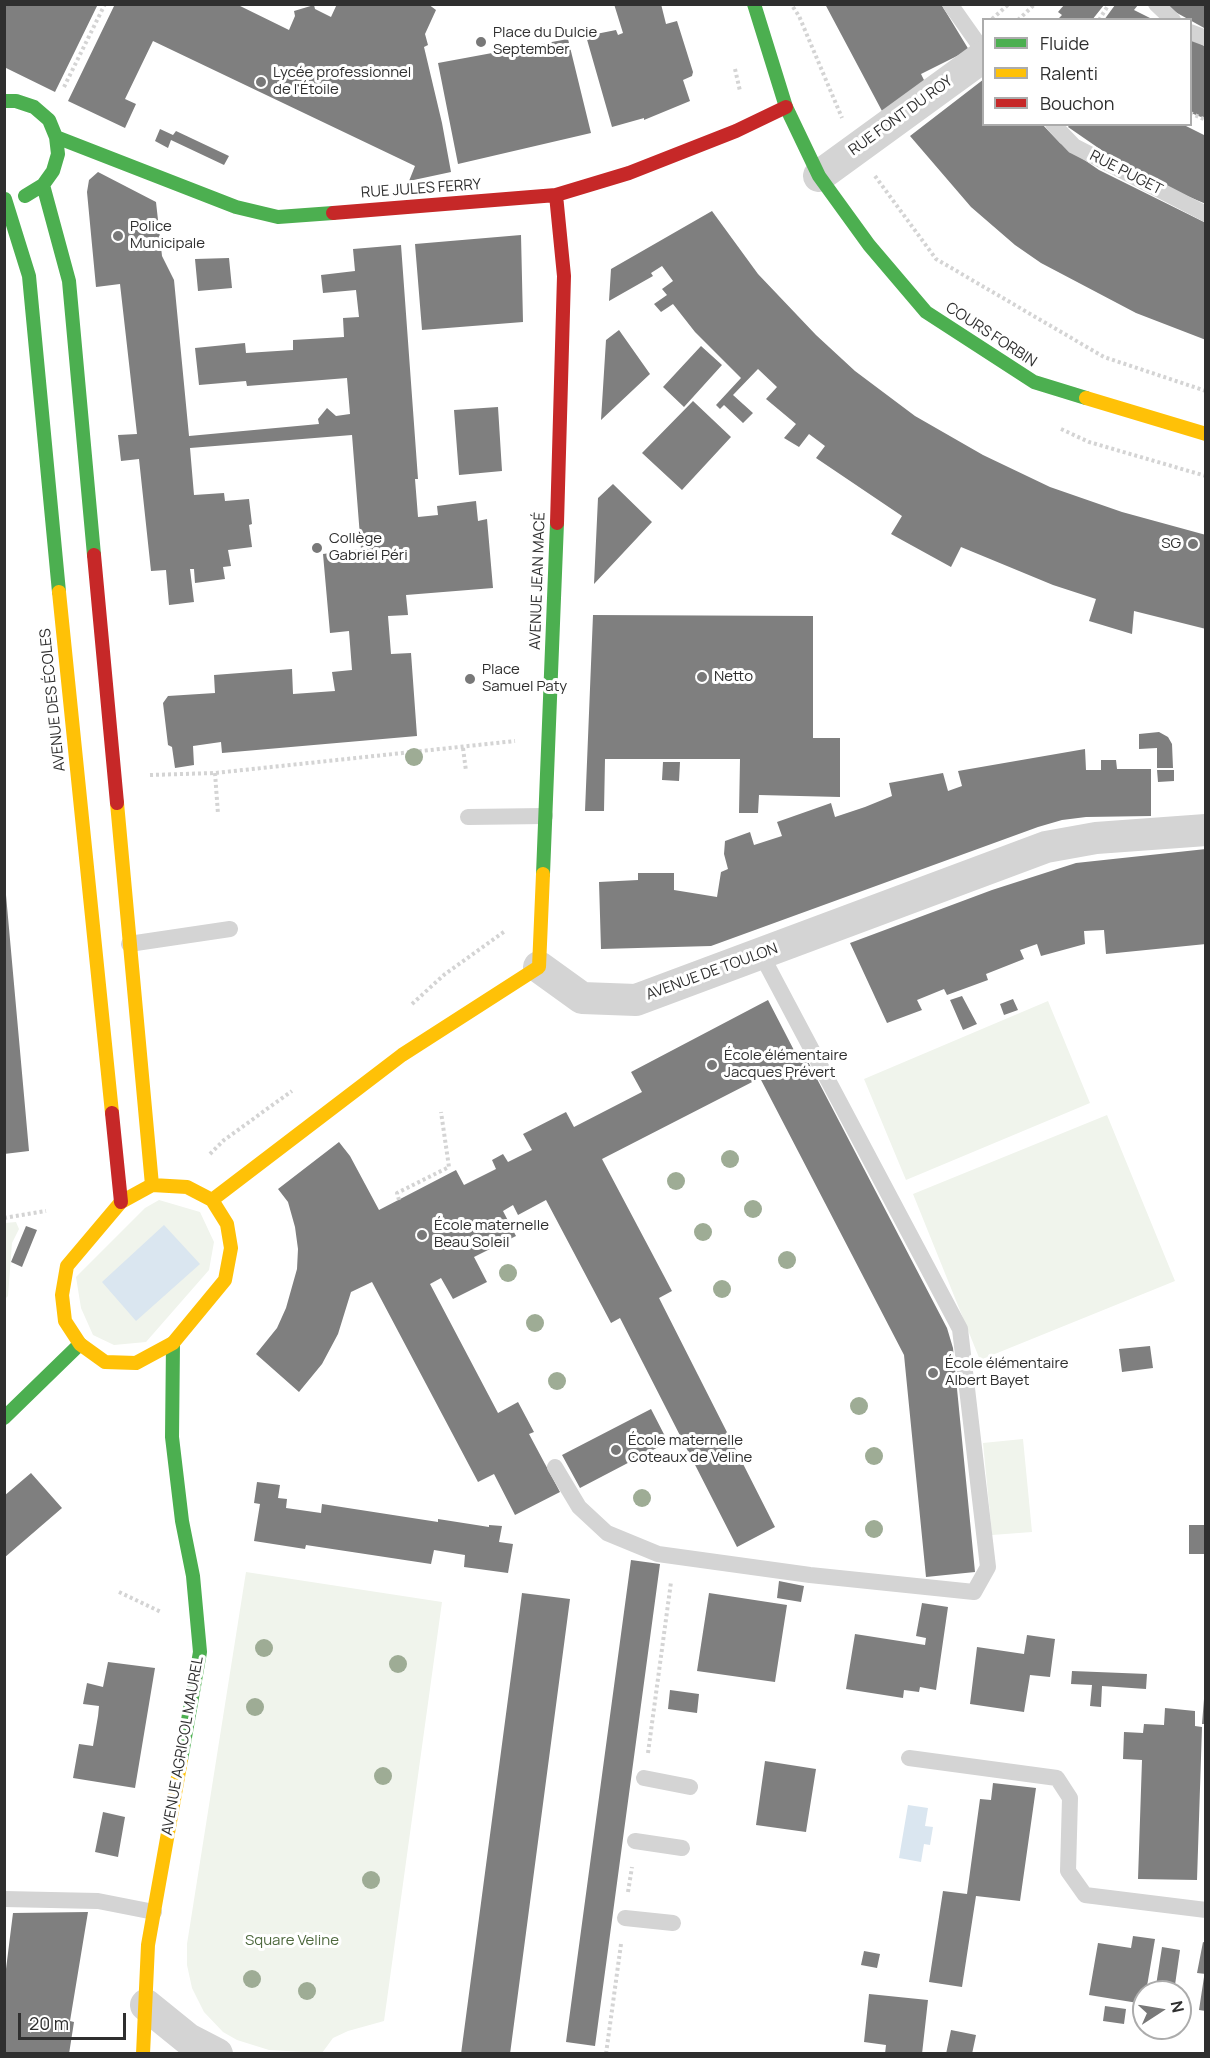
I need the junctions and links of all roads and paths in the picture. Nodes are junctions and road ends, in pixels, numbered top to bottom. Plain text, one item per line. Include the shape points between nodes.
1 (105, 4) edge
2 (754, 4) edge
3 (792, 4) edge
4 (950, 4) edge
5 (1008, 4) edge
6 (1035, 4) edge
7 (1109, 4) edge
8 (1156, 4) edge
9 (993, 18) edge
10 (1020, 18) edge
11 (1100, 18) edge
12 (1171, 18) edge
13 (1192, 32) edge
14 (1206, 38) edge
15 (982, 51) edge
16 (982, 55) edge
17 (4, 101) edge
18 (786, 107) junction
19 (1192, 113) edge
20 (48, 120) junction
21 (1206, 120) edge
22 (1055, 126) edge
23 (56, 137) junction
24 (855, 150) junction
25 (819, 177) junction
26 (43, 186) junction
27 (556, 195) junction
28 (5, 198) edge
29 (1206, 214) edge
30 (1206, 391) edge
31 (1206, 434) edge
32 (520, 741) dead end
33 (463, 748) junction
34 (466, 771) dead end
35 (215, 773) junction
36 (148, 775) dead end
37 (218, 814) dead end
38 (545, 816) junction
39 (468, 817) dead end
40 (1206, 830) edge
41 (230, 929) dead end
42 (129, 944) junction
43 (762, 954) junction
44 (538, 967) junction
45 (441, 1112) dead end
46 (152, 1185) junction
47 (212, 1200) junction
48 (399, 1200) dead end
49 (121, 1202) junction
50 (46, 1211) dead end
51 (4, 1218) edge
52 (173, 1343) junction
53 (80, 1344) junction
54 (4, 1418) edge
55 (555, 1467) dead end
56 (118, 1592) dead end
57 (162, 1612) dead end
58 (909, 1758) dead end
59 (644, 1778) dead end
60 (690, 1787) dead end
61 (635, 1841) dead end
62 (682, 1848) dead end
63 (4, 1899) edge
64 (1206, 1910) edge
65 (154, 1912) junction
66 (625, 1918) dead end
67 (673, 1923) dead end
68 (147, 2005) junction
69 (143, 2054) edge
70 (217, 2054) edge

1 - 20 path
2 - 18 street, COURS FORBIN
3 - 24 path
4 - 15 lane
5 - 9 path
6 - 10 path
7 - 11 path
8 - 12 lane
13 - 14 lane
16 - 24 street, RUE FONT DU ROY
17 - 20 street via 34,107
18 - 25 street, COURS FORBIN
18 - 27 street, RUE JULES FERRY via 629,173
19 - 21 path
20 - 23 street
22 - 29 lane, RUE PUGET via 1074,146
23 - 26 street via 58,154
23 - 27 street, RUE JULES FERRY via 236,207 278,217
24 - 25 street, RUE FONT DU ROY
24 - 30 path via 936,259 1104,357
25 - 31 street, COURS FORBIN via 869,245 926,312 1034,382
26 - 28 street via 25,196
26 - 42 street via 69,281
27 - 38 street, AVENUE JEAN MACÉ via 564,276
28 - 49 street, AVENUE DES ÉCOLES via 29,276
32 - 33 path
33 - 34 path
33 - 35 path
35 - 36 path
35 - 37 path
38 - 39 lane
38 - 44 street, AVENUE JEAN MACÉ
40 - 43 street, AVENUE DE TOULON via 1096,838 1046,847
41 - 42 lane
42 - 46 street
43 - 44 street, AVENUE DE TOULON via 636,1000 582,998
43 - 55 lane via 960,1329 988,1567 974,1592 658,1554 607,1533 579,1507
44 - 47 street via 402,1055
45 - 48 path via 449,1167 397,1193
46 - 47 street via 187,1187
46 - 49 street
47 - 52 street via 227,1224 231,1248 225,1280
49 - 53 street via 67,1266 62,1295 65,1321
50 - 51 path
52 - 53 street via 136,1363 105,1362
52 - 65 street, AVENUE AGRICOL MAUREL via 172,1437 182,1521 194,1576 200,1652
53 - 54 street
56 - 57 path
58 - 64 lane via 1057,1778 1070,1798 1068,1871 1085,1894
59 - 60 lane
61 - 62 lane
63 - 65 lane via 98,1901
65 - 68 street, AVENUE AGRICOL MAUREL via 148,1946
66 - 67 lane
68 - 69 street, AVENUE AGRICOL MAUREL
68 - 70 street via 188,2038

